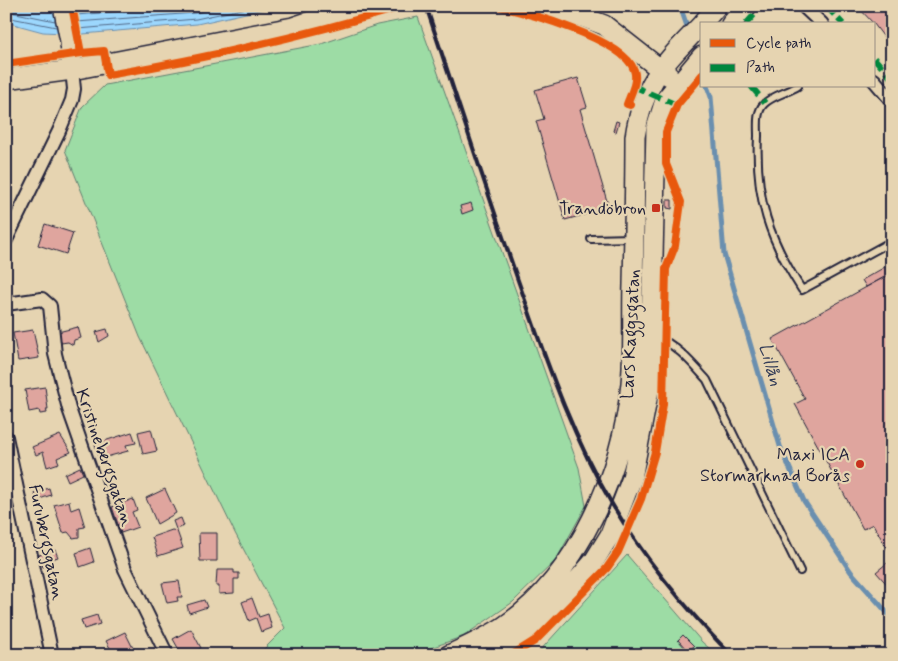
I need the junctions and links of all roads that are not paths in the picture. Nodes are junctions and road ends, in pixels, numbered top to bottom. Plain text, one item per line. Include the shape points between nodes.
1 (63, 6) edge
2 (355, 6) edge
3 (542, 6) edge
4 (747, 6) edge
5 (803, 6) edge
6 (733, 22) edge
7 (820, 22) edge
8 (700, 25) edge
9 (660, 68) junction
10 (72, 70) junction
11 (690, 70) edge
12 (6, 78) edge
13 (876, 82) edge
14 (794, 88) edge
15 (892, 102) edge
16 (634, 238) junction
17 (591, 239) dead end
18 (6, 240) edge
19 (892, 241) edge
20 (6, 304) edge
21 (650, 333) junction
22 (6, 437) edge
23 (800, 571) dead end
24 (52, 655) edge
25 (167, 655) edge
26 (450, 655) edge
27 (492, 655) edge

1 - 10 street
2 - 10 street via 293,27
3 - 9 street via 604,25
4 - 6 street
5 - 7 street
8 - 9 street, Lars Kaggsgatan
9 - 11 street
9 - 16 street, Lars Kaggsgatan via 637,120
10 - 12 street
10 - 18 street via 72,100
11 - 21 street, Lars Kaggsgatan via 663,104 656,129
13 - 15 street
14 - 19 lane via 765,102 758,114 758,186 771,236 783,261 802,290
16 - 17 lane
16 - 26 street, Lars Kaggsgatan via 631,383 624,425 593,518 576,549 534,601 504,626
20 - 25 street, Kristinebergsgatan via 42,299 50,306 55,354 69,409 125,569
21 - 23 lane via 685,355 707,380
21 - 27 street, Lars Kaggsgatan via 650,384 643,429 632,478 610,535 594,561 546,616
22 - 24 street, Furubergsgatan

